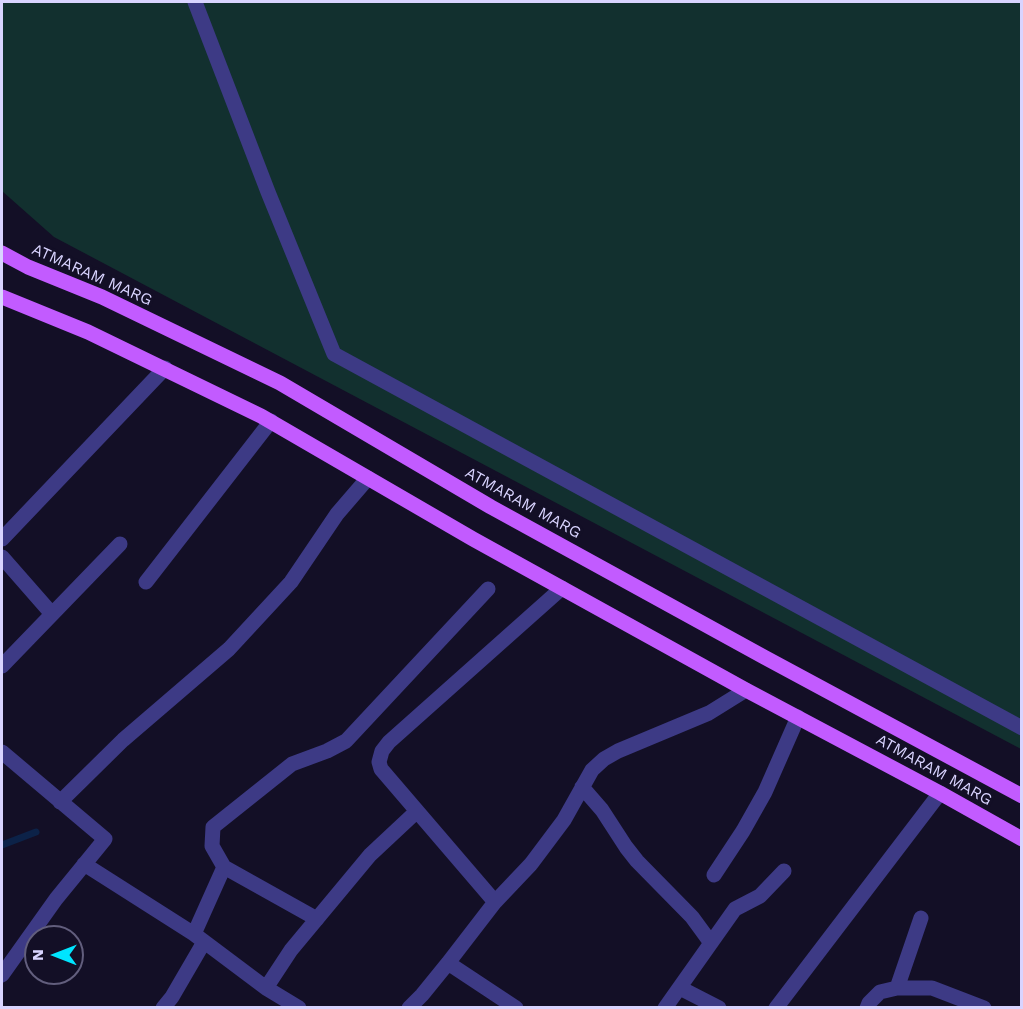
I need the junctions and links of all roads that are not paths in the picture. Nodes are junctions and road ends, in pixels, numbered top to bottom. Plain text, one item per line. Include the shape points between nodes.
1 (195, 2) edge
2 (2, 253) edge
3 (2, 297) edge
4 (165, 368) junction
5 (271, 422) junction
6 (368, 478) junction
7 (2, 539) edge
8 (120, 544) dead end
9 (2, 557) edge
10 (146, 582) dead end
11 (562, 588) junction
12 (488, 589) dead end
13 (52, 614) junction
14 (2, 666) edge
15 (746, 690) junction
16 (798, 717) junction
17 (1022, 728) edge
18 (2, 752) edge
19 (582, 788) junction
20 (940, 793) junction
21 (1022, 796) edge
22 (60, 802) junction
23 (416, 812) junction
24 (1022, 839) edge
25 (84, 864) junction
26 (224, 867) junction
27 (783, 871) dead end
28 (714, 875) dead end
29 (495, 903) junction
30 (921, 918) dead end
31 (317, 919) junction
32 (199, 938) junction
33 (711, 943) junction
34 (448, 963) junction
35 (2, 975) edge
36 (266, 988) junction
37 (680, 988) junction
38 (897, 988) junction
39 (163, 1008) edge
40 (299, 1008) edge
41 (409, 1008) edge
42 (516, 1008) edge
43 (665, 1008) edge
44 (719, 1008) edge
45 (776, 1008) edge
46 (867, 1008) edge
47 (984, 1008) edge

1 - 17 street via 334,354
2 - 21 main road, ATMARAM MARG via 280,383 491,507
3 - 4 main road, ATMARAM MARG
4 - 5 main road, ATMARAM MARG
4 - 7 street
5 - 6 main road, ATMARAM MARG
5 - 10 street
6 - 11 main road, ATMARAM MARG
6 - 22 street via 337,514 291,582 229,649 123,740
8 - 13 street
9 - 13 street
11 - 15 main road, ATMARAM MARG
11 - 23 street via 382,751 381,769
12 - 26 street via 346,741 292,764 213,827 212,846
13 - 14 street
15 - 16 main road, ATMARAM MARG
15 - 19 street via 709,713 604,759
16 - 20 main road, ATMARAM MARG
16 - 28 street via 765,792
18 - 22 street
19 - 29 street via 538,855
19 - 33 street via 632,854 692,916
20 - 24 main road, ATMARAM MARG
20 - 45 street
22 - 25 street via 105,839
23 - 29 street
23 - 31 street via 370,855
25 - 32 street
25 - 35 street
26 - 31 street
26 - 32 street
27 - 33 street via 760,896 735,909
29 - 34 street
30 - 38 street
31 - 36 street
32 - 36 street
32 - 39 street
33 - 37 street
34 - 41 street
34 - 42 street
36 - 40 street
37 - 43 street
37 - 44 street
38 - 46 street via 879,992
38 - 47 street via 932,988

